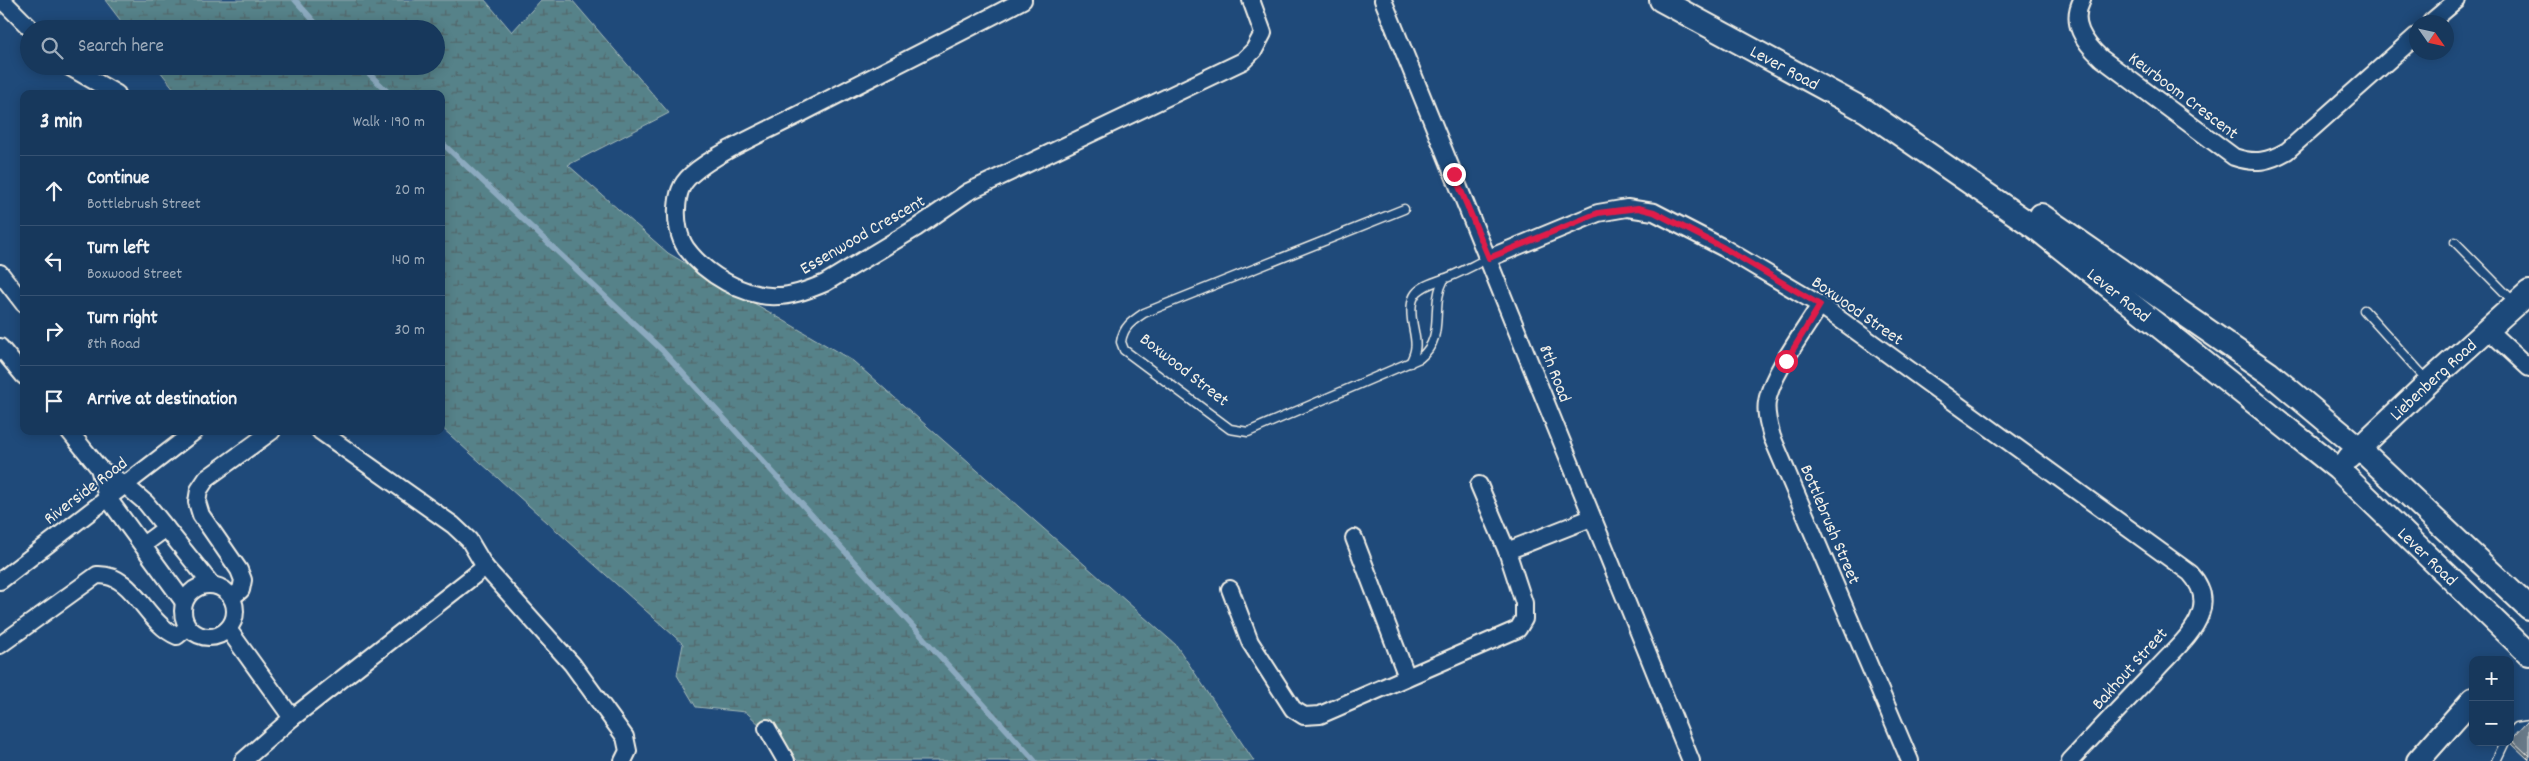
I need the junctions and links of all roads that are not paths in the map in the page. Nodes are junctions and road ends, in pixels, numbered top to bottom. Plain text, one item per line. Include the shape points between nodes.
1 (2, 0) edge
2 (1023, 0) edge
3 (1252, 0) edge
4 (1383, 0) edge
5 (1661, 0) edge
6 (1686, 0) edge
7 (2082, 0) edge
8 (2457, 0) edge
9 (2439, 15) edge
10 (22, 20) edge
11 (2409, 42) edge
12 (84, 75) edge
13 (110, 90) edge
14 (1404, 209) dead end
15 (2455, 242) dead end
16 (1489, 258) junction
17 (0, 273) edge
18 (1444, 279) junction
19 (2522, 298) edge
20 (20, 299) edge
21 (1820, 305) junction
22 (2364, 310) dead end
23 (2487, 329) junction
24 (0, 347) edge
25 (1410, 362) junction
26 (2529, 368) edge
27 (20, 371) edge
28 (2429, 382) junction
29 (72, 435) edge
30 (190, 435) edge
31 (266, 435) edge
32 (326, 435) edge
33 (2359, 448) junction
34 (99, 468) junction
35 (2338, 469) junction
36 (124, 484) junction
37 (1478, 485) dead end
38 (107, 497) junction
39 (1591, 518) junction
40 (166, 528) junction
41 (1354, 538) dead end
42 (143, 545) junction
43 (1507, 551) junction
44 (485, 568) junction
45 (0, 581) edge
46 (211, 584) junction
47 (1230, 589) dead end
48 (2203, 594) joint
49 (232, 597) junction
50 (184, 602) junction
51 (2529, 608) edge
52 (188, 627) junction
53 (228, 629) junction
54 (0, 645) edge
55 (2521, 649) edge
56 (1407, 677) junction
57 (2468, 708) edge
58 (292, 718) junction
59 (2529, 725) edge
60 (767, 728) dead end
61 (2514, 730) edge
62 (2500, 746) edge
63 (243, 761) edge
64 (623, 761) edge
65 (786, 761) edge
66 (1691, 761) edge
67 (1910, 761) edge
68 (2070, 761) edge
69 (2418, 761) edge
70 (2496, 761) edge

1 - 10 street
2 - 3 street, Essenwood Crescent via 698,169 680,187 677,199 676,216 686,247 713,273 732,285 764,295 778,296 825,283 968,192 1243,61 1254,50 1263,33
4 - 16 street, 8th Road
5 - 35 main road, Lever Road via 1898,131 2037,229
6 - 33 main road, Lever Road via 1887,114 2017,199 2269,373
7 - 11 street, Keurboom Crescent via 2076,17 2086,44 2234,157 2248,162 2263,162 2287,150
8 - 9 street
12 - 13 street
14 - 25 lane, Boxwood Street via 1144,314 1130,322 1121,342 1124,350 1135,359 1230,429 1239,432 1254,430
15 - 19 lane
16 - 18 lane, Boxwood Street
16 - 21 street, Boxwood Street via 1598,213 1638,208 1654,212 1724,248
16 - 39 street, 8th Road
17 - 20 street
18 - 25 lane, Boxwood Street via 1438,290 1437,332 1433,345 1420,358
18 - 25 lane, Boxwood Street via 1421,287 1412,303 1410,310 1417,348
19 - 23 main road, Liebenberg Road
21 - 48 street, Boxwood Street via 2190,573
21 - 67 street, Bottlebrush Street via 1778,375 1767,402 1768,421
22 - 28 lane
23 - 26 street
23 - 28 main road, Liebenberg Road
24 - 27 street
28 - 33 main road, Liebenberg Road
29 - 34 street
30 - 36 street, Riverside Road
31 - 49 street via 207,478 199,490 197,502 201,515 243,580 241,590
32 - 44 street via 458,529
33 - 35 main road, Liebenberg Road
33 - 51 main road, Lever Road
34 - 36 street
34 - 38 street
35 - 55 main road, Lever Road
36 - 38 street, Riverside Road
36 - 40 street via 146,503
37 - 43 street
38 - 42 street
38 - 45 street, Riverside Road
39 - 43 street
39 - 66 street, 8th Road
40 - 42 street
40 - 46 street
41 - 56 street
42 - 50 street
43 - 56 street via 1525,610 1518,628
44 - 58 street
44 - 64 street via 572,664 619,729 627,743 628,751
46 - 49 street via 227,590
46 - 50 street via 195,589
47 - 56 street via 1250,642 1298,714 1320,715
48 - 68 street, Bakhout Street via 2200,615 2189,631
49 - 53 street via 236,614
50 - 52 street via 184,620
52 - 53 street via 203,636 212,637
52 - 54 street via 177,636 166,631 124,584 107,575 97,575
53 - 58 street
57 - 69 main road
58 - 63 street
59 - 61 lane
60 - 65 street
62 - 70 lane

